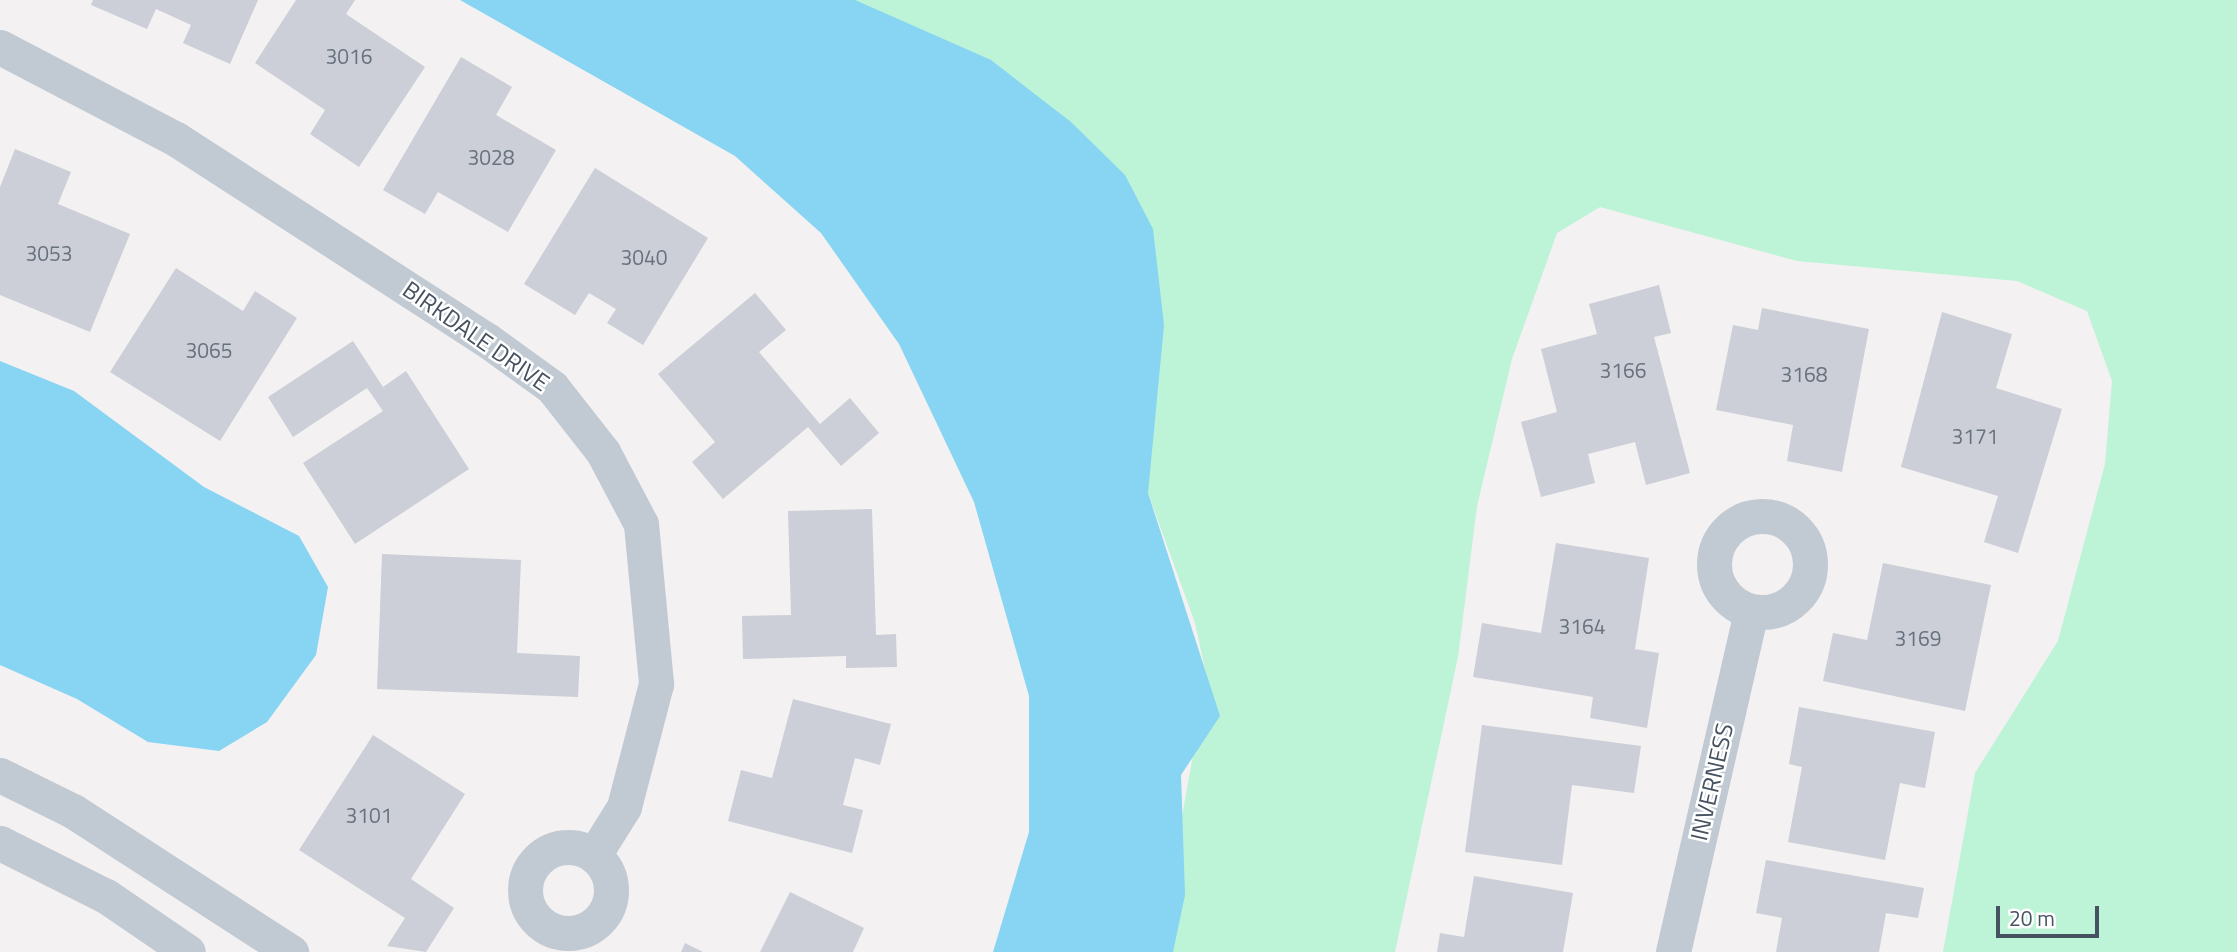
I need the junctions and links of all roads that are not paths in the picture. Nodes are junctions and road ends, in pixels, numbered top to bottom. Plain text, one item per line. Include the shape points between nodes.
1 (0, 47) edge
2 (1751, 612) dead end
3 (0, 775) edge
4 (0, 843) edge
5 (594, 855) dead end
6 (188, 952) edge
7 (291, 952) edge
8 (1673, 952) edge

1 - 5 street, BIRKDALE DRIVE via 176,139 487,340 552,387 603,453 641,524 656,684 624,807
2 - 8 street, INVERNESS
3 - 7 street via 73,811
4 - 6 street via 106,896

